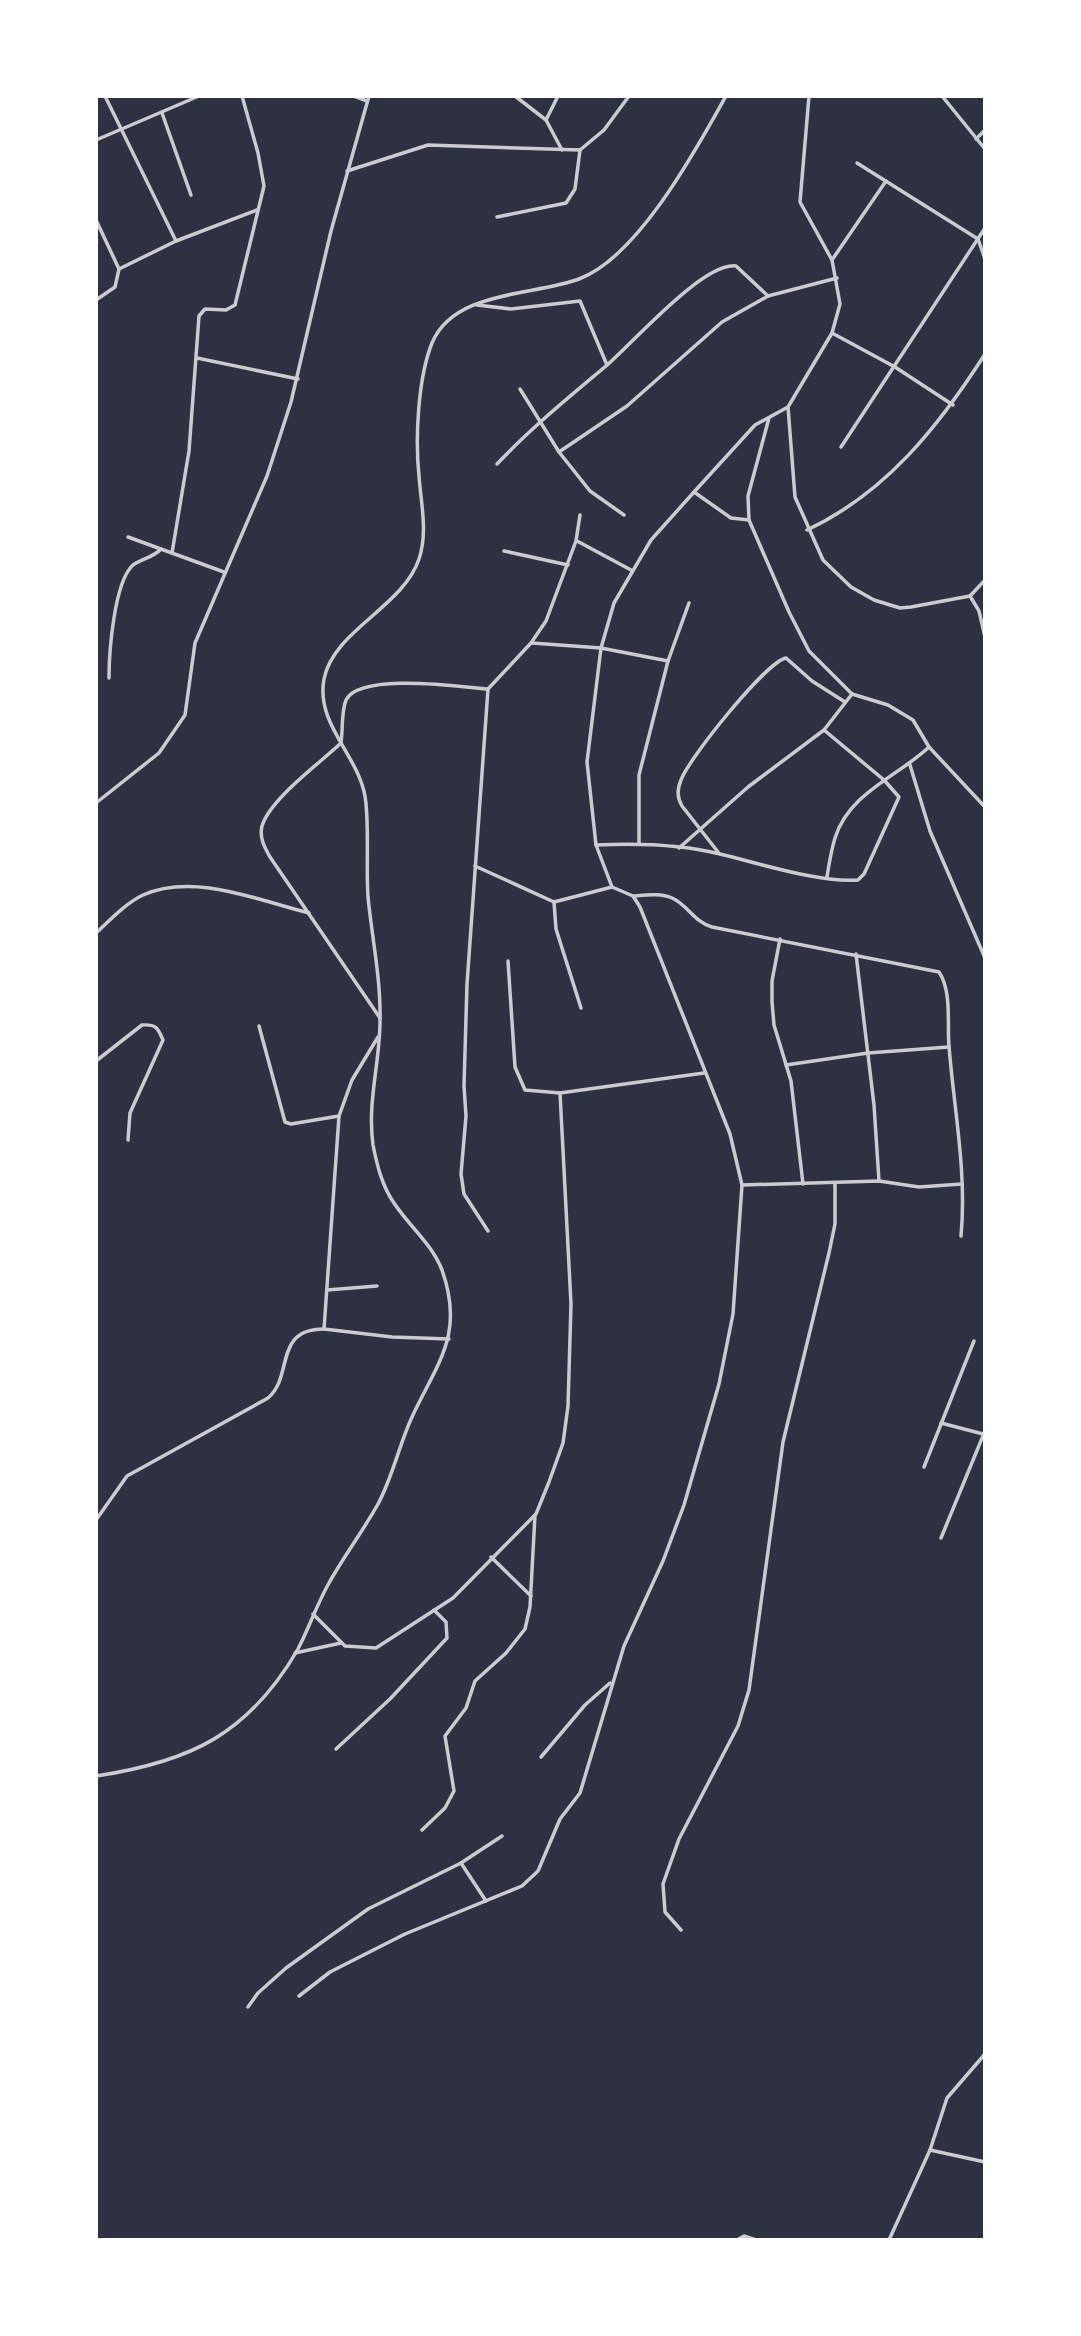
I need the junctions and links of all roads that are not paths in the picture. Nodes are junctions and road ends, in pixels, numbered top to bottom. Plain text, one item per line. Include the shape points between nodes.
1 (105, 96) edge
2 (199, 96) edge
3 (242, 96) edge
4 (355, 96) edge
5 (514, 96) edge
6 (558, 96) edge
7 (629, 96) edge
8 (726, 96) edge
9 (809, 96) edge
10 (942, 96) edge
11 (368, 99) edge
12 (162, 113) junction
13 (546, 120) junction
14 (985, 130) edge
15 (121, 131) junction
16 (976, 139) junction
17 (96, 140) edge
18 (985, 149) edge
19 (562, 150) junction
20 (580, 150) junction
21 (857, 163) dead end
22 (347, 171) junction
23 (887, 181) junction
24 (191, 195) dead end
25 (257, 210) junction
26 (497, 217) dead end
27 (96, 220) edge
28 (985, 228) edge
29 (978, 239) junction
30 (176, 241) junction
31 (985, 259) edge
32 (832, 260) junction
33 (119, 269) junction
34 (837, 278) junction
35 (768, 296) junction
36 (96, 300) edge
37 (474, 304) junction
38 (832, 333) junction
39 (985, 354) edge
40 (197, 357) junction
41 (607, 365) junction
42 (895, 367) junction
43 (298, 379) junction
44 (520, 388) dead end
45 (953, 405) junction
46 (788, 407) junction
47 (769, 418) junction
48 (540, 420) junction
49 (841, 447) dead end
50 (559, 452) junction
51 (497, 464) dead end
52 (694, 492) junction
53 (580, 515) dead end
54 (624, 515) dead end
55 (750, 520) junction
56 (807, 530) junction
57 (128, 537) dead end
58 (576, 541) junction
59 (161, 549) junction
60 (504, 551) dead end
61 (172, 553) junction
62 (568, 565) junction
63 (631, 570) junction
64 (224, 572) junction
65 (985, 580) edge
66 (970, 596) junction
67 (689, 603) dead end
68 (985, 609) edge
69 (979, 611) junction
70 (985, 637) edge
71 (531, 643) junction
72 (601, 648) junction
73 (668, 661) junction
74 (109, 678) dead end
75 (488, 689) junction
76 (852, 694) junction
77 (845, 702) junction
78 (824, 730) junction
79 (341, 743) junction
80 (929, 747) junction
81 (910, 765) junction
82 (884, 780) junction
83 (96, 803) edge
84 (985, 807) edge
85 (699, 828) junction
86 (639, 843) junction
87 (596, 845) junction
88 (678, 848) junction
89 (718, 853) junction
90 (475, 866) junction
91 (827, 877) junction
92 (612, 887) junction
93 (634, 896) junction
94 (554, 902) junction
95 (311, 914) junction
96 (96, 933) edge
97 (780, 939) junction
98 (856, 954) junction
99 (985, 958) edge
100 (508, 961) dead end
101 (581, 1008) dead end
102 (380, 1019) junction
103 (259, 1026) dead end
104 (380, 1035) junction
105 (949, 1047) junction
106 (868, 1053) junction
107 (96, 1061) edge
108 (786, 1065) junction
109 (704, 1073) junction
110 (560, 1093) junction
111 (339, 1116) junction
112 (128, 1140) dead end
113 (878, 1181) junction
114 (803, 1184) junction
115 (835, 1184) junction
116 (962, 1184) junction
117 (742, 1185) junction
118 (488, 1231) dead end
119 (961, 1236) dead end
120 (377, 1286) dead end
121 (327, 1290) junction
122 (324, 1329) junction
123 (449, 1339) junction
124 (974, 1341) dead end
125 (941, 1423) junction
126 (984, 1433) edge
127 (924, 1467) dead end
128 (536, 1514) junction
129 (96, 1520) edge
130 (941, 1538) dead end
131 (491, 1557) junction
132 (531, 1596) junction
133 (434, 1609) junction
134 (313, 1614) junction
135 (341, 1643) junction
136 (295, 1653) junction
137 (612, 1681) junction
138 (336, 1749) dead end
139 (541, 1757) dead end
140 (96, 1776) edge
141 (422, 1830) dead end
142 (502, 1836) dead end
143 (461, 1863) junction
144 (486, 1901) junction
145 (681, 1930) dead end
146 (299, 1996) dead end
147 (248, 2007) dead end
148 (985, 2054) edge
149 (930, 2150) junction
150 (985, 2162) edge
151 (737, 2240) edge
152 (755, 2240) edge
153 (888, 2240) edge

1 - 15 street
2 - 12 street
3 - 25 street via 262,178
4 - 11 street
5 - 13 street
6 - 13 street
7 - 20 street via 604,130
8 - 37 street via 660,202 613,260 573,281
9 - 32 street via 800,202
10 - 16 street
11 - 22 street
12 - 15 street
12 - 24 street
13 - 19 street
14 - 16 street
15 - 17 street
15 - 30 street
16 - 18 street
19 - 20 street
19 - 22 street via 428,145
20 - 26 street via 570,200
21 - 23 street
22 - 43 street
23 - 29 street
23 - 32 street
25 - 30 street
25 - 40 street via 234,305 201,311
27 - 33 street
28 - 29 street
29 - 31 street
29 - 42 street
30 - 33 street
32 - 34 street
33 - 36 street via 115,288
34 - 35 street
34 - 38 street via 840,304
35 - 41 street via 736,265 717,268
35 - 50 street via 706,333 627,406
37 - 41 street via 511,309 580,301
37 - 79 street via 441,328 427,363 417,453 424,523 418,560 404,587 342,647 326,670 326,713
38 - 42 street
38 - 46 street
39 - 45 street
40 - 43 street
40 - 61 street via 189,451
41 - 48 street
42 - 45 street
42 - 49 street
43 - 64 street via 267,476
44 - 48 street
45 - 56 street via 909,456 871,489
46 - 47 street
46 - 56 street via 792,484
47 - 52 street via 755,425
47 - 55 street via 748,496
48 - 50 street
48 - 51 street
50 - 54 street via 590,491
52 - 55 street via 731,517
52 - 63 street
53 - 58 street
55 - 76 street via 809,651
56 - 66 street via 832,571 874,600 900,608
57 - 59 street
58 - 62 street
58 - 63 street
59 - 61 street
59 - 74 street via 135,564 128,574 110,635
60 - 62 street
61 - 64 street
62 - 71 street via 551,611
63 - 72 street via 614,603
64 - 83 street via 195,643 189,703 181,725 159,753
65 - 66 street
66 - 69 street
67 - 73 street
68 - 69 street
69 - 70 street
71 - 72 street
71 - 75 street
72 - 73 street
72 - 87 street via 587,762
73 - 86 street via 639,775
75 - 79 street via 409,683 358,691 345,704
75 - 90 street
76 - 77 street
76 - 80 street via 900,711 921,730
77 - 78 street
77 - 85 street via 786,658 765,671 682,776 678,799
78 - 82 street
78 - 85 street
79 - 95 street via 275,805 262,826 270,857
79 - 102 street via 359,772 366,800 368,893
80 - 81 street
80 - 84 street
81 - 82 street
81 - 99 street via 930,831
82 - 91 street via 849,811 835,838
82 - 91 street via 899,801 864,874 852,880
85 - 88 street
85 - 89 street
86 - 87 street
86 - 88 street
87 - 92 street
88 - 89 street
89 - 91 street
90 - 94 street
90 - 118 street via 461,1174 464,1194
92 - 93 street
92 - 94 street
93 - 97 street via 667,896 705,925
93 - 109 street
94 - 101 street via 556,929
95 - 96 street via 221,891 175,888 142,896
95 - 102 street
97 - 98 street
97 - 108 street via 772,1002
98 - 105 street via 939,972 944,982
98 - 106 street
100 - 110 street via 515,1067 524,1090
102 - 104 street
103 - 111 street via 285,1122
104 - 111 street via 352,1080
104 - 123 street via 370,1105 376,1159 393,1201 441,1267 448,1297
105 - 106 street
105 - 116 street
106 - 108 street
106 - 113 street
107 - 112 street via 142,1026 158,1028 163,1040 130,1113
108 - 114 street via 796,1109
109 - 110 street
109 - 117 street via 730,1134
110 - 128 street via 571,1304 568,1406 562,1443
111 - 121 street
113 - 115 street
113 - 116 street via 919,1187
114 - 115 street
114 - 117 street
115 - 145 street via 835,1224 783,1442 749,1690 738,1726 679,1839 663,1884 665,1912
116 - 119 street
117 - 137 street via 733,1314 719,1384 684,1505
120 - 121 street
121 - 122 street
122 - 123 street
122 - 129 street via 309,1329 298,1336 287,1350 276,1391 268,1398 127,1476
123 - 134 street via 410,1420 379,1502
124 - 125 street
125 - 126 street
125 - 127 street
126 - 130 street
128 - 131 street
128 - 132 street
131 - 132 street
131 - 133 street via 453,1598
132 - 141 street via 525,1629 475,1681 466,1708 445,1736 454,1791 445,1808
133 - 135 street via 376,1648
133 - 138 street via 446,1622 447,1638
134 - 135 street
134 - 136 street
135 - 136 street
136 - 140 street via 263,1697 216,1740 165,1762
137 - 139 street
137 - 144 street via 580,1793 560,1819 543,1864 522,1886
142 - 143 street
143 - 144 street
143 - 147 street via 368,1909 286,1968
144 - 146 street via 360,1956
148 - 149 street via 947,2098
149 - 150 street
149 - 153 street
151 - 152 street via 744,2236

